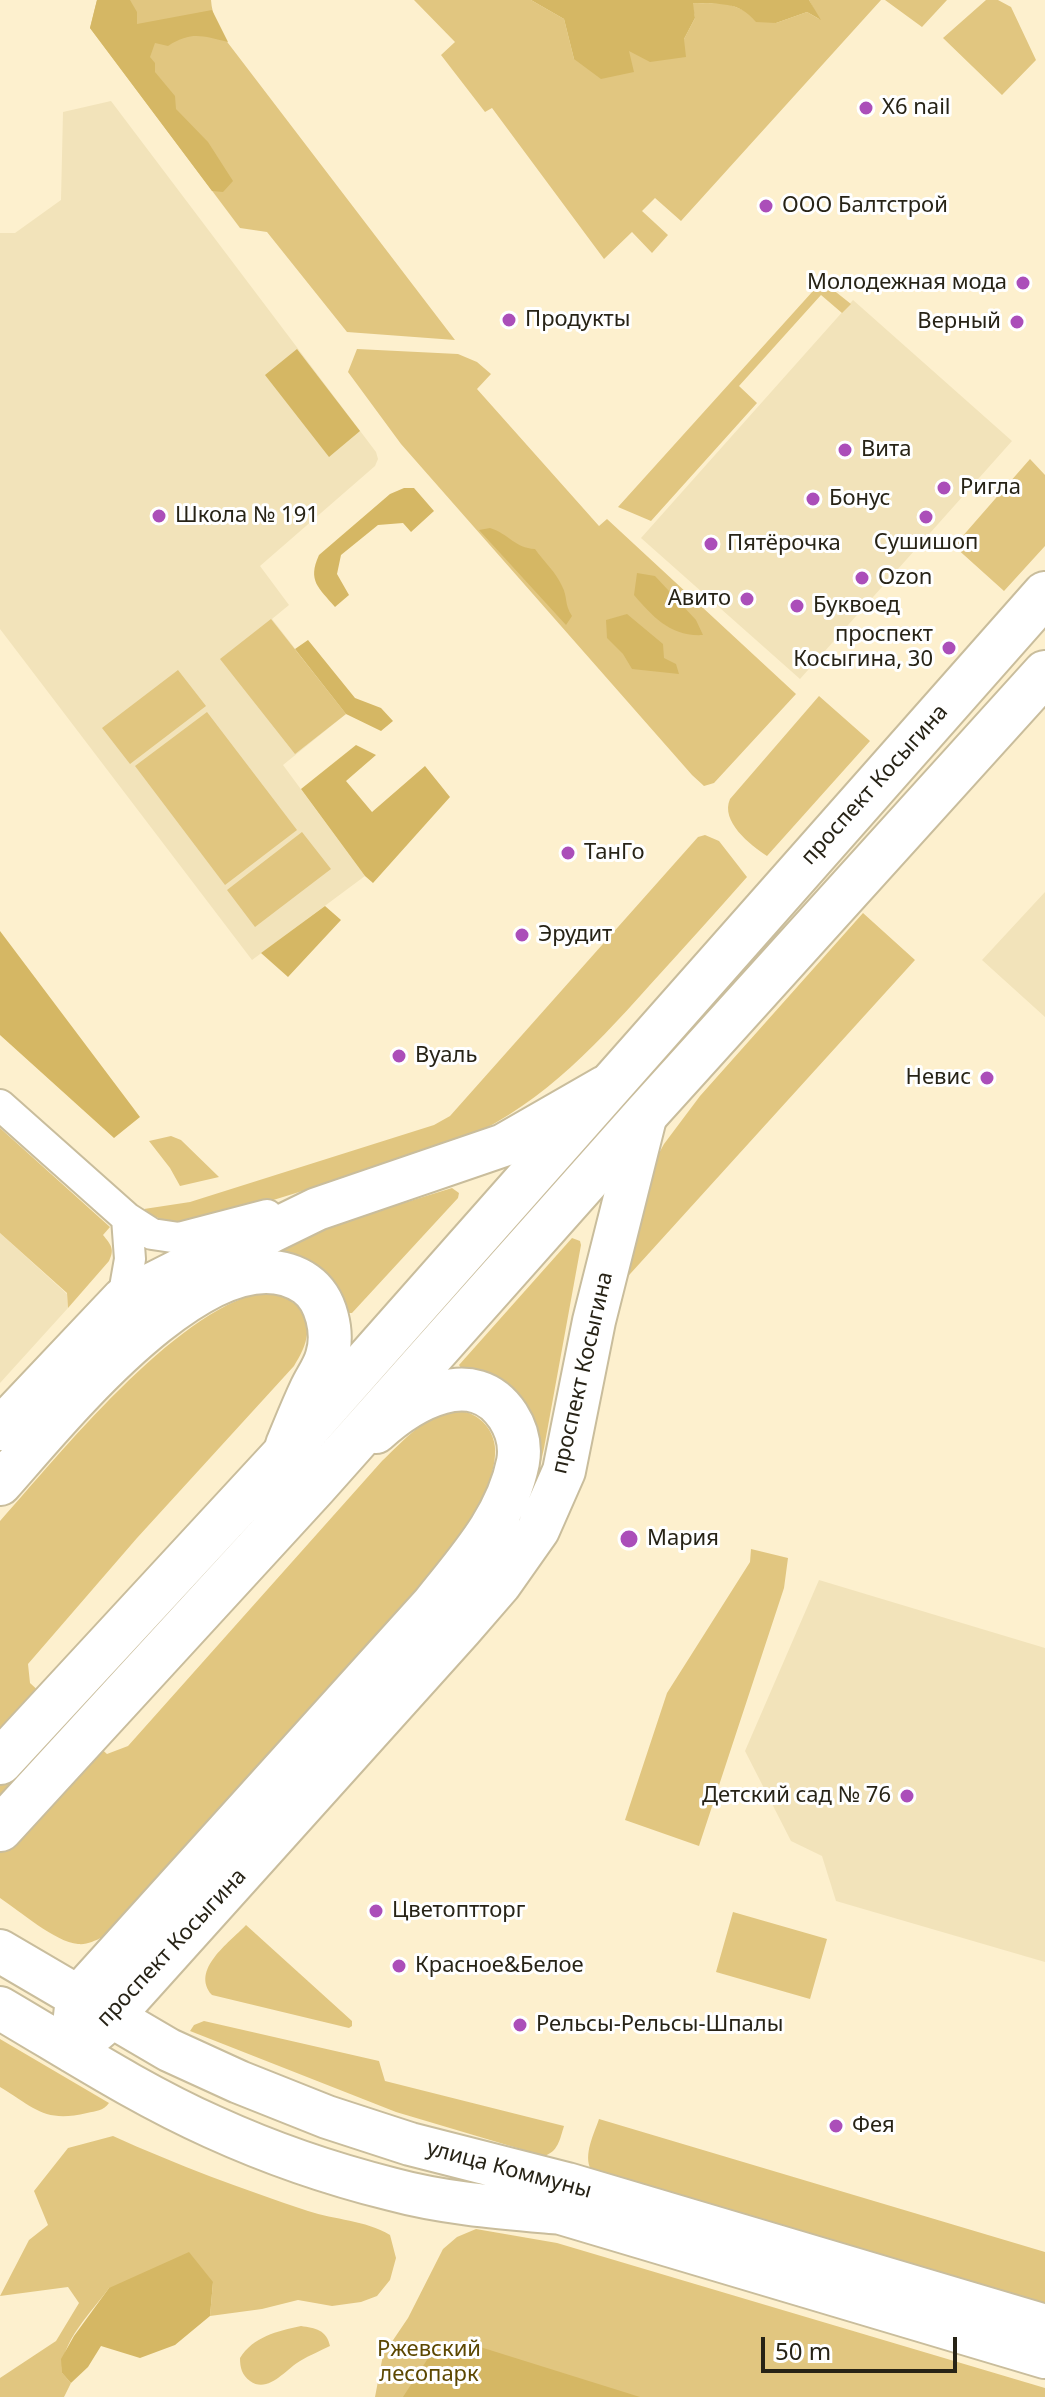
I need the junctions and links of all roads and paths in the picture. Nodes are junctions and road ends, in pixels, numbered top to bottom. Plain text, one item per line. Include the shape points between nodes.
1 (1045, 594) edge
2 (1045, 673) edge
3 (609, 1084) junction
4 (0, 1105) edge
5 (646, 1114) junction
6 (317, 1209) junction
7 (127, 1218) junction
8 (123, 1299) junction
9 (0, 1429) edge
10 (282, 1457) junction
11 (0, 1484) edge
12 (315, 1486) junction
13 (0, 1762) edge
14 (0, 1829) edge
15 (0, 1951) edge
16 (0, 2008) edge
17 (94, 2008) junction
18 (72, 2051) junction
19 (1045, 2326) edge
20 (1045, 2357) edge

1 - 3 main road, проспект Косыгина
2 - 5 main road, проспект Косыгина
3 - 6 main road, проспект Косыгина via 504,1145
3 - 10 main road, проспект Косыгина
4 - 7 street
5 - 12 main road, проспект Косыгина
5 - 17 main road, проспект Косыгина via 594,1321 564,1471 538,1530 490,1595
6 - 7 street via 270,1214 179,1238 152,1234
6 - 8 main road, проспект Косыгина
7 - 8 street via 130,1259
8 - 9 main road, проспект Косыгина
10 - 11 main road, проспект Косыгина via 327,1357 330,1331 324,1307 308,1286 287,1274 262,1271 233,1277 193,1296 151,1328 97,1376
10 - 13 main road, проспект Косыгина
12 - 14 main road, проспект Косыгина
12 - 17 main road, проспект Косыгина via 388,1421 425,1397 465,1388 484,1393 518,1433 518,1461 505,1505 472,1555
15 - 17 main road, улица Коммуны
16 - 18 main road, улица Коммуны
17 - 18 main road, проспект Косыгина
17 - 19 main road, улица Коммуны via 239,2082 355,2126
18 - 20 main road, улица Коммуны via 213,2127 360,2181 481,2205 561,2213

